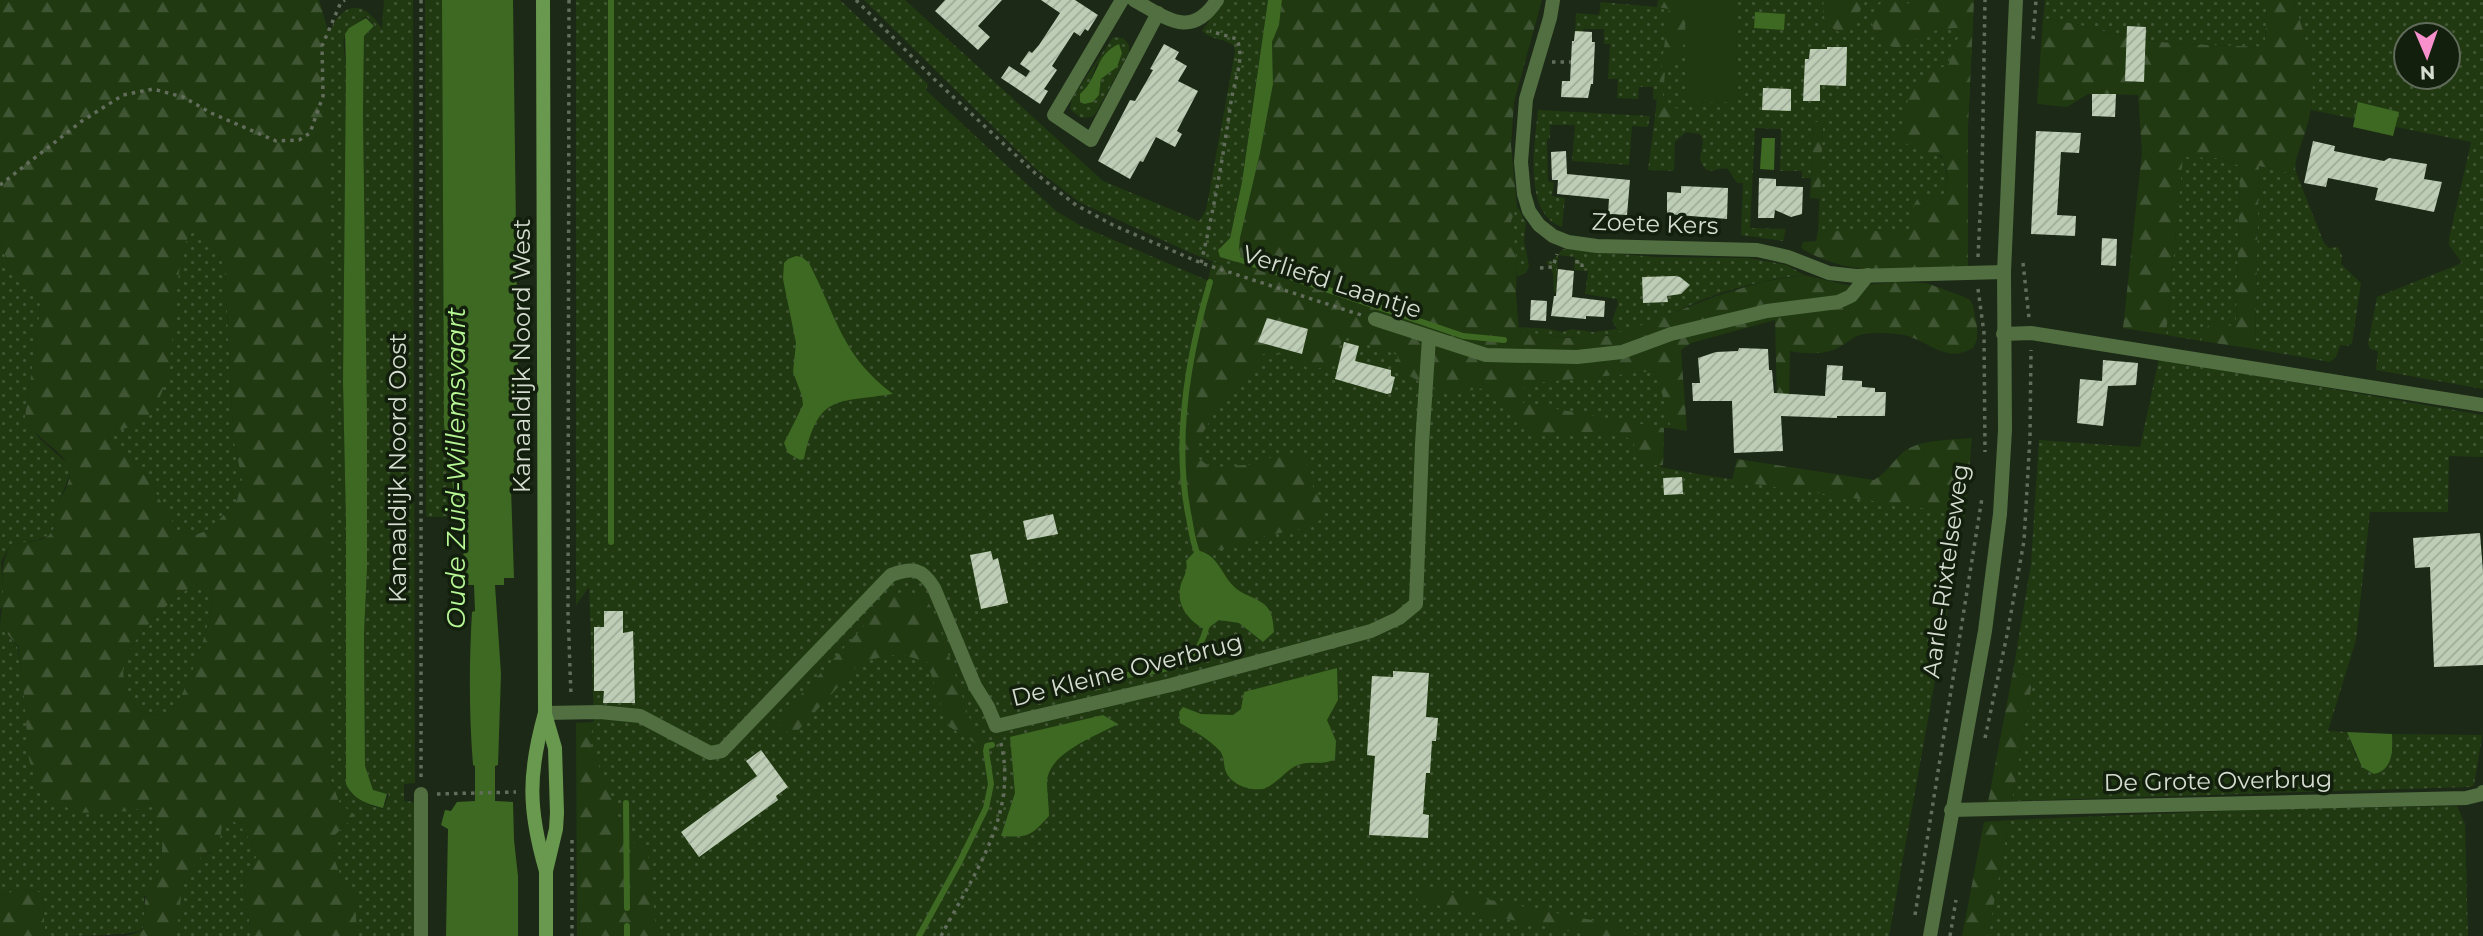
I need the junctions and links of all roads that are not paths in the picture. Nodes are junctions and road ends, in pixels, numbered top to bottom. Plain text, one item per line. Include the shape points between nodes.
1 (543, 0) edge
2 (1122, 0) edge
3 (1133, 0) edge
4 (1217, 0) edge
5 (1553, 0) edge
6 (2016, 0) edge
7 (1158, 13) junction
8 (2004, 272) junction
9 (1868, 275) junction
10 (1375, 319) road end
11 (2003, 334) junction
12 (1429, 338) junction
13 (2483, 405) edge
14 (545, 713) junction
15 (2483, 792) edge
16 (421, 794) road end
17 (1951, 810) junction
18 (545, 871) junction
19 (421, 936) edge
20 (546, 936) edge
21 (1930, 936) edge

1 - 14 main road, Kanaaldijk Noord West
2 - 7 street via 1054,115 1091,140
3 - 7 street
4 - 7 street via 1210,12 1189,24
5 - 9 street, Zoete Kers via 1526,99 1521,146 1524,194 1540,226 1560,240 1579,244 1757,250 1829,273
6 - 8 street, Aarle-Rixtelseweg
8 - 9 street, Zoete Kers
8 - 11 street, Aarle-Rixtelseweg
9 - 12 street, Verliefd Laantje via 1851,296 1838,302 1755,313 1622,352 1577,357 1486,355
10 - 12 street, Verliefd Laantje
11 - 13 street via 2031,333
11 - 17 street, Aarle-Rixtelseweg via 2005,430 2000,514 1985,631
12 - 14 street, De Kleine Overbrug via 1416,604 1371,631 996,726 934,588 919,571 906,569 891,575 722,751 710,754 640,716
14 - 18 main road, Kanaaldijk Noord West via 555,748 557,813
14 - 18 main road, Kanaaldijk Noord West via 534,752 531,793 534,831
15 - 17 street, De Grote Overbrug via 2466,798
16 - 19 street
17 - 21 street, Aarle-Rixtelseweg
18 - 20 main road, Kanaaldijk Noord West

